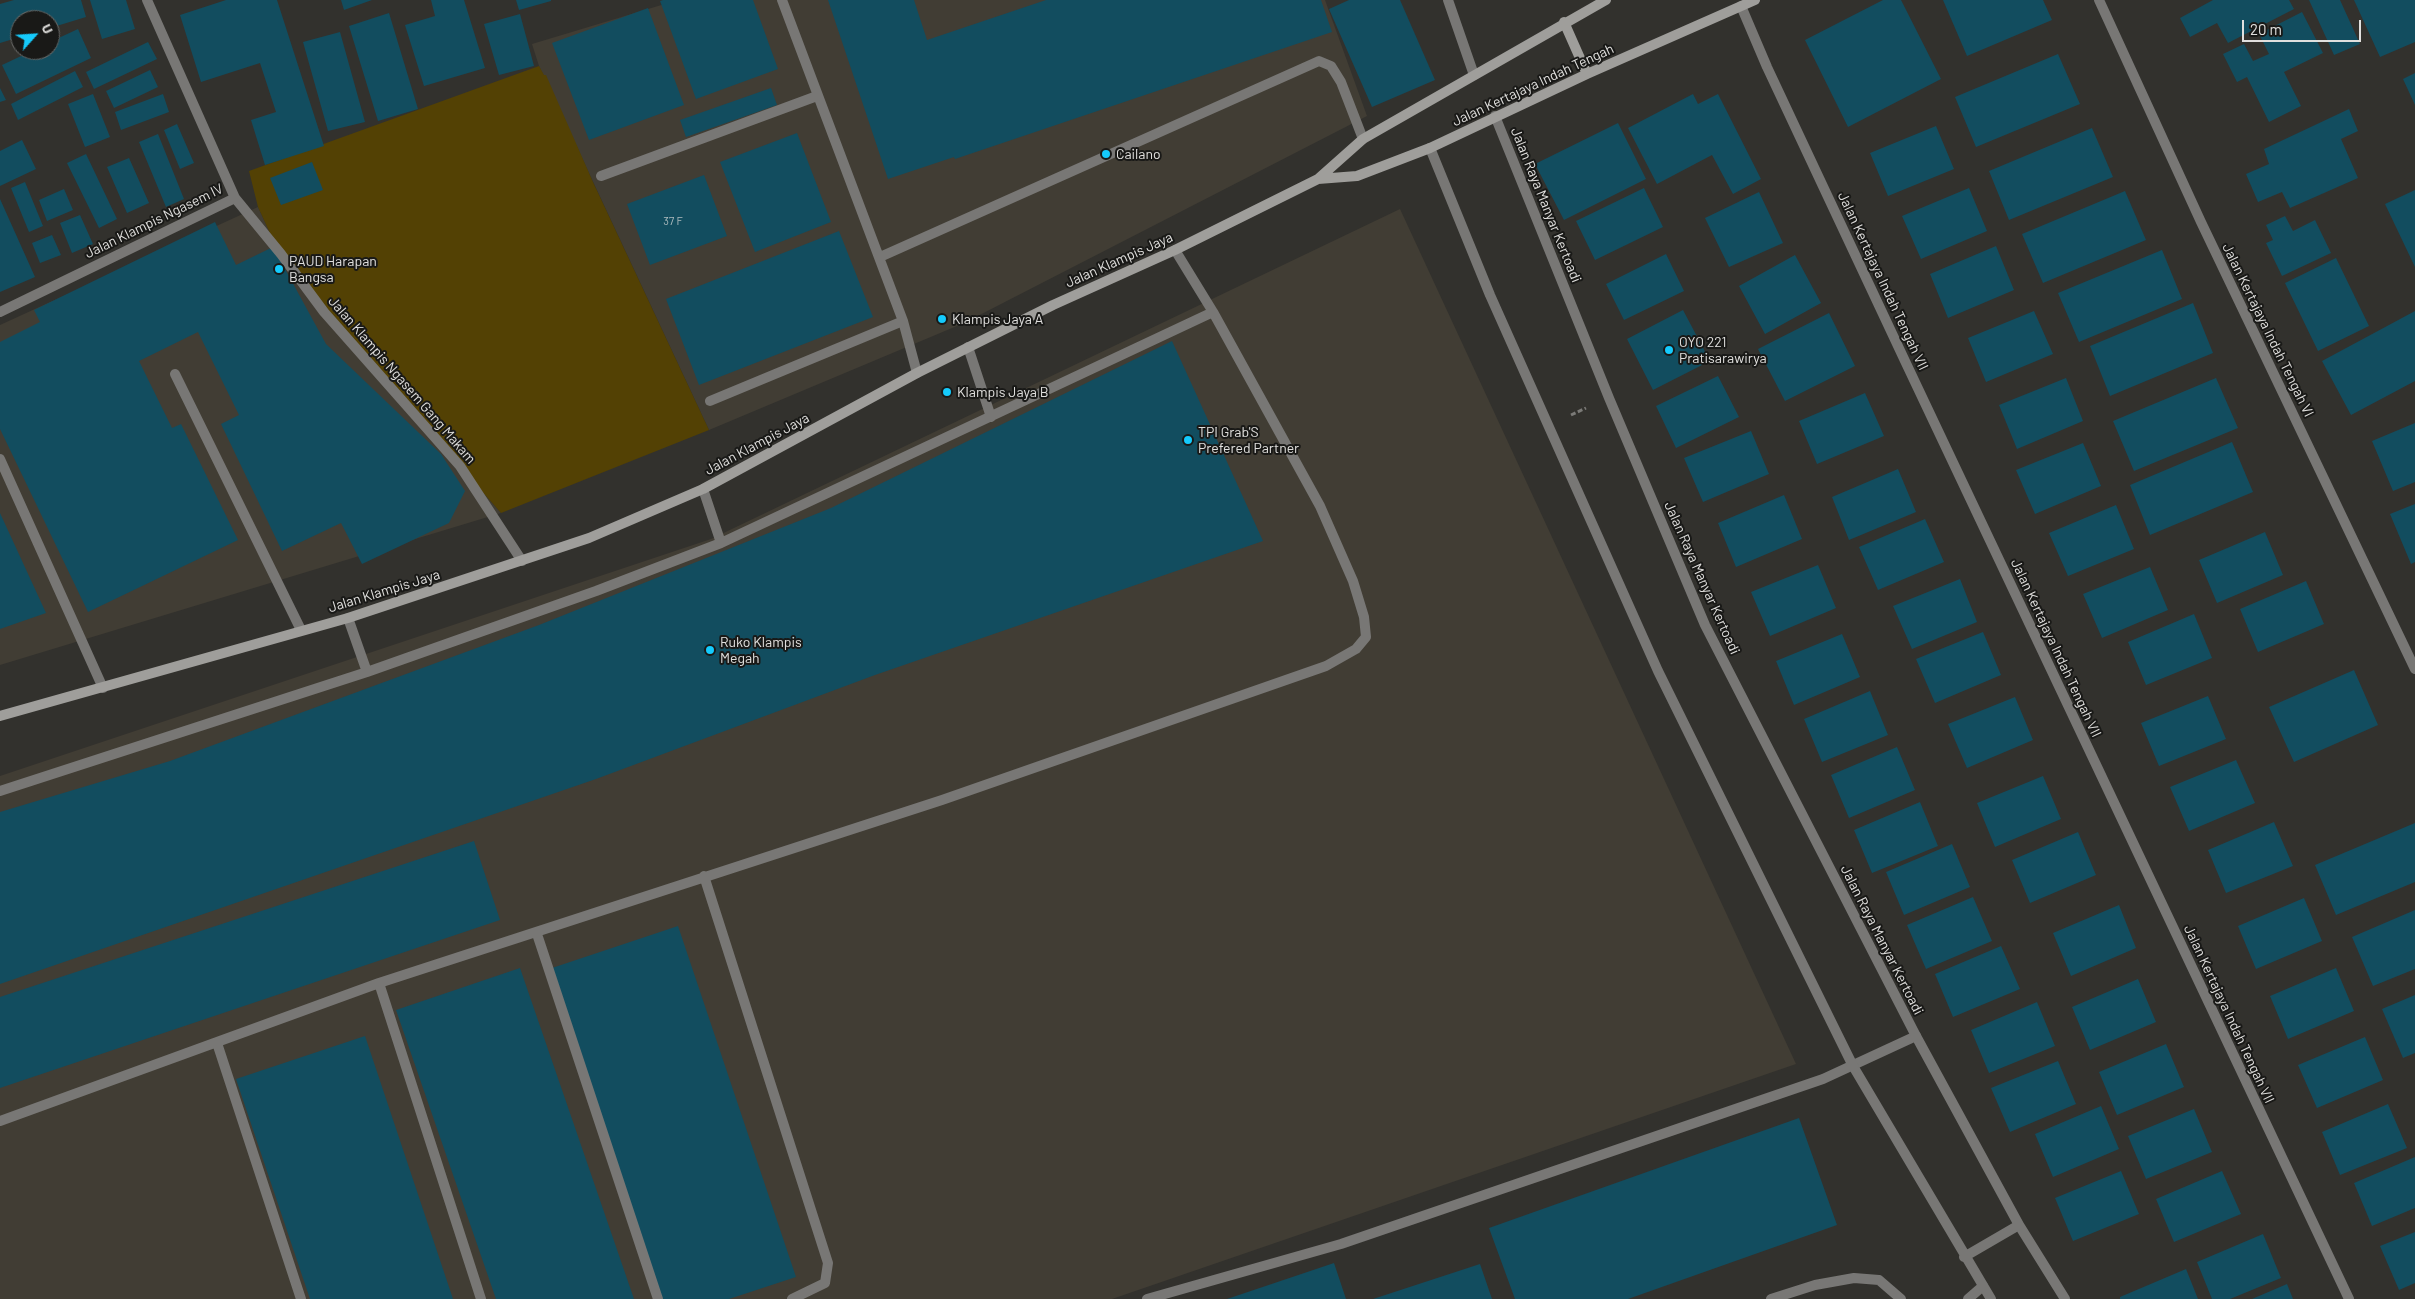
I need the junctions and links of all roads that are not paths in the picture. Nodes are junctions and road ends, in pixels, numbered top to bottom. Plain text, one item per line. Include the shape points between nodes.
1 (147, 0) edge
2 (782, 0) edge
3 (1448, 0) edge
4 (1606, 0) edge
5 (1755, 0) edge
6 (2099, 0) edge
7 (1741, 6) junction
8 (1564, 22) junction
9 (1587, 74) junction
10 (1474, 75) junction
11 (817, 96) junction
12 (1496, 116) junction
13 (1362, 139) junction
14 (1430, 148) junction
15 (601, 176) dead end
16 (1318, 179) junction
17 (235, 198) junction
18 (1175, 250) junction
19 (880, 257) junction
20 (0, 312) edge
21 (1213, 312) junction
22 (904, 321) junction
23 (968, 347) junction
24 (917, 373) junction
25 (175, 374) dead end
26 (710, 401) dead end
27 (991, 417) junction
28 (0, 459) edge
29 (703, 489) junction
30 (721, 542) junction
31 (522, 561) junction
32 (348, 618) junction
33 (301, 630) junction
34 (2415, 669) edge
35 (367, 672) junction
36 (103, 688) junction
37 (0, 716) edge
38 (0, 791) edge
39 (704, 876) junction
40 (536, 934) junction
41 (379, 984) junction
42 (1916, 1036) junction
43 (217, 1043) junction
44 (1852, 1066) junction
45 (0, 1122) edge
46 (2019, 1224) junction
47 (1964, 1257) junction
48 (1983, 1286) junction
49 (301, 1299) edge
50 (481, 1299) edge
51 (658, 1299) edge
52 (792, 1299) edge
53 (1147, 1299) edge
54 (1771, 1299) edge
55 (1901, 1299) edge
56 (1968, 1299) edge
57 (1991, 1299) edge
58 (2066, 1299) edge
59 (2349, 1299) edge

1 - 17 street, Jalan Klampis Ngasem IV
2 - 11 street
3 - 10 street
4 - 8 main road
5 - 7 main road, Jalan Kertajaya Indah Tengah
6 - 34 street, Jalan Kertajaya Indah Tengah VI via 2201,222
7 - 9 main road, Jalan Kertajaya Indah Tengah
7 - 59 street, Jalan Kertajaya Indah Tengah VII via 1896,343
8 - 9 main road
8 - 10 main road
9 - 12 main road, Jalan Kertajaya Indah Tengah
10 - 13 main road, Jalan Klampis Jaya
11 - 15 street
11 - 19 street
12 - 14 main road, Jalan Kertajaya Indah Tengah
12 - 42 street, Jalan Raya Manyar Kertoadi via 1609,398 1705,625
13 - 16 main road, Jalan Klampis Jaya
13 - 19 street via 1341,82 1331,66 1319,61
14 - 16 main road, Jalan Kertajaya Indah Tengah via 1356,176
14 - 44 street via 1490,295 1658,671
16 - 18 main road, Jalan Klampis Jaya
17 - 20 street, Jalan Klampis Ngasem IV
17 - 31 street, Jalan Klampis Ngasem Gang Makam via 324,312 460,466
18 - 21 street
18 - 23 main road, Jalan Klampis Jaya via 1053,304
19 - 22 street
21 - 27 street
21 - 39 street via 1320,506 1353,581 1366,636 1356,649 1326,666 942,800
22 - 24 street
22 - 26 street
23 - 24 main road, Jalan Klampis Jaya
23 - 27 street
24 - 29 main road, Jalan Klampis Jaya
25 - 33 street
27 - 30 street
28 - 36 street
29 - 30 street
29 - 31 main road, Jalan Klampis Jaya via 589,538
30 - 35 street via 596,591
31 - 32 main road, Jalan Klampis Jaya
32 - 33 main road, Jalan Klampis Jaya
32 - 35 street
33 - 36 main road, Jalan Klampis Jaya
35 - 38 street
36 - 37 main road, Jalan Klampis Jaya
39 - 40 street
39 - 52 street via 828,1263 825,1283
40 - 41 street
40 - 51 street
41 - 43 street
41 - 50 street
42 - 44 street, Jalan Raya Manyar Kertoadi
42 - 46 street, Jalan Raya Manyar Kertoadi
43 - 45 street
43 - 49 street
44 - 47 street
44 - 53 street, Jalan Raya Manyar Kertoadi via 1823,1079 1341,1244
46 - 47 street
46 - 58 street, Jalan Raya Manyar Kertoadi
47 - 48 street
48 - 56 street
48 - 57 street
54 - 55 street via 1815,1285 1854,1278 1879,1280

